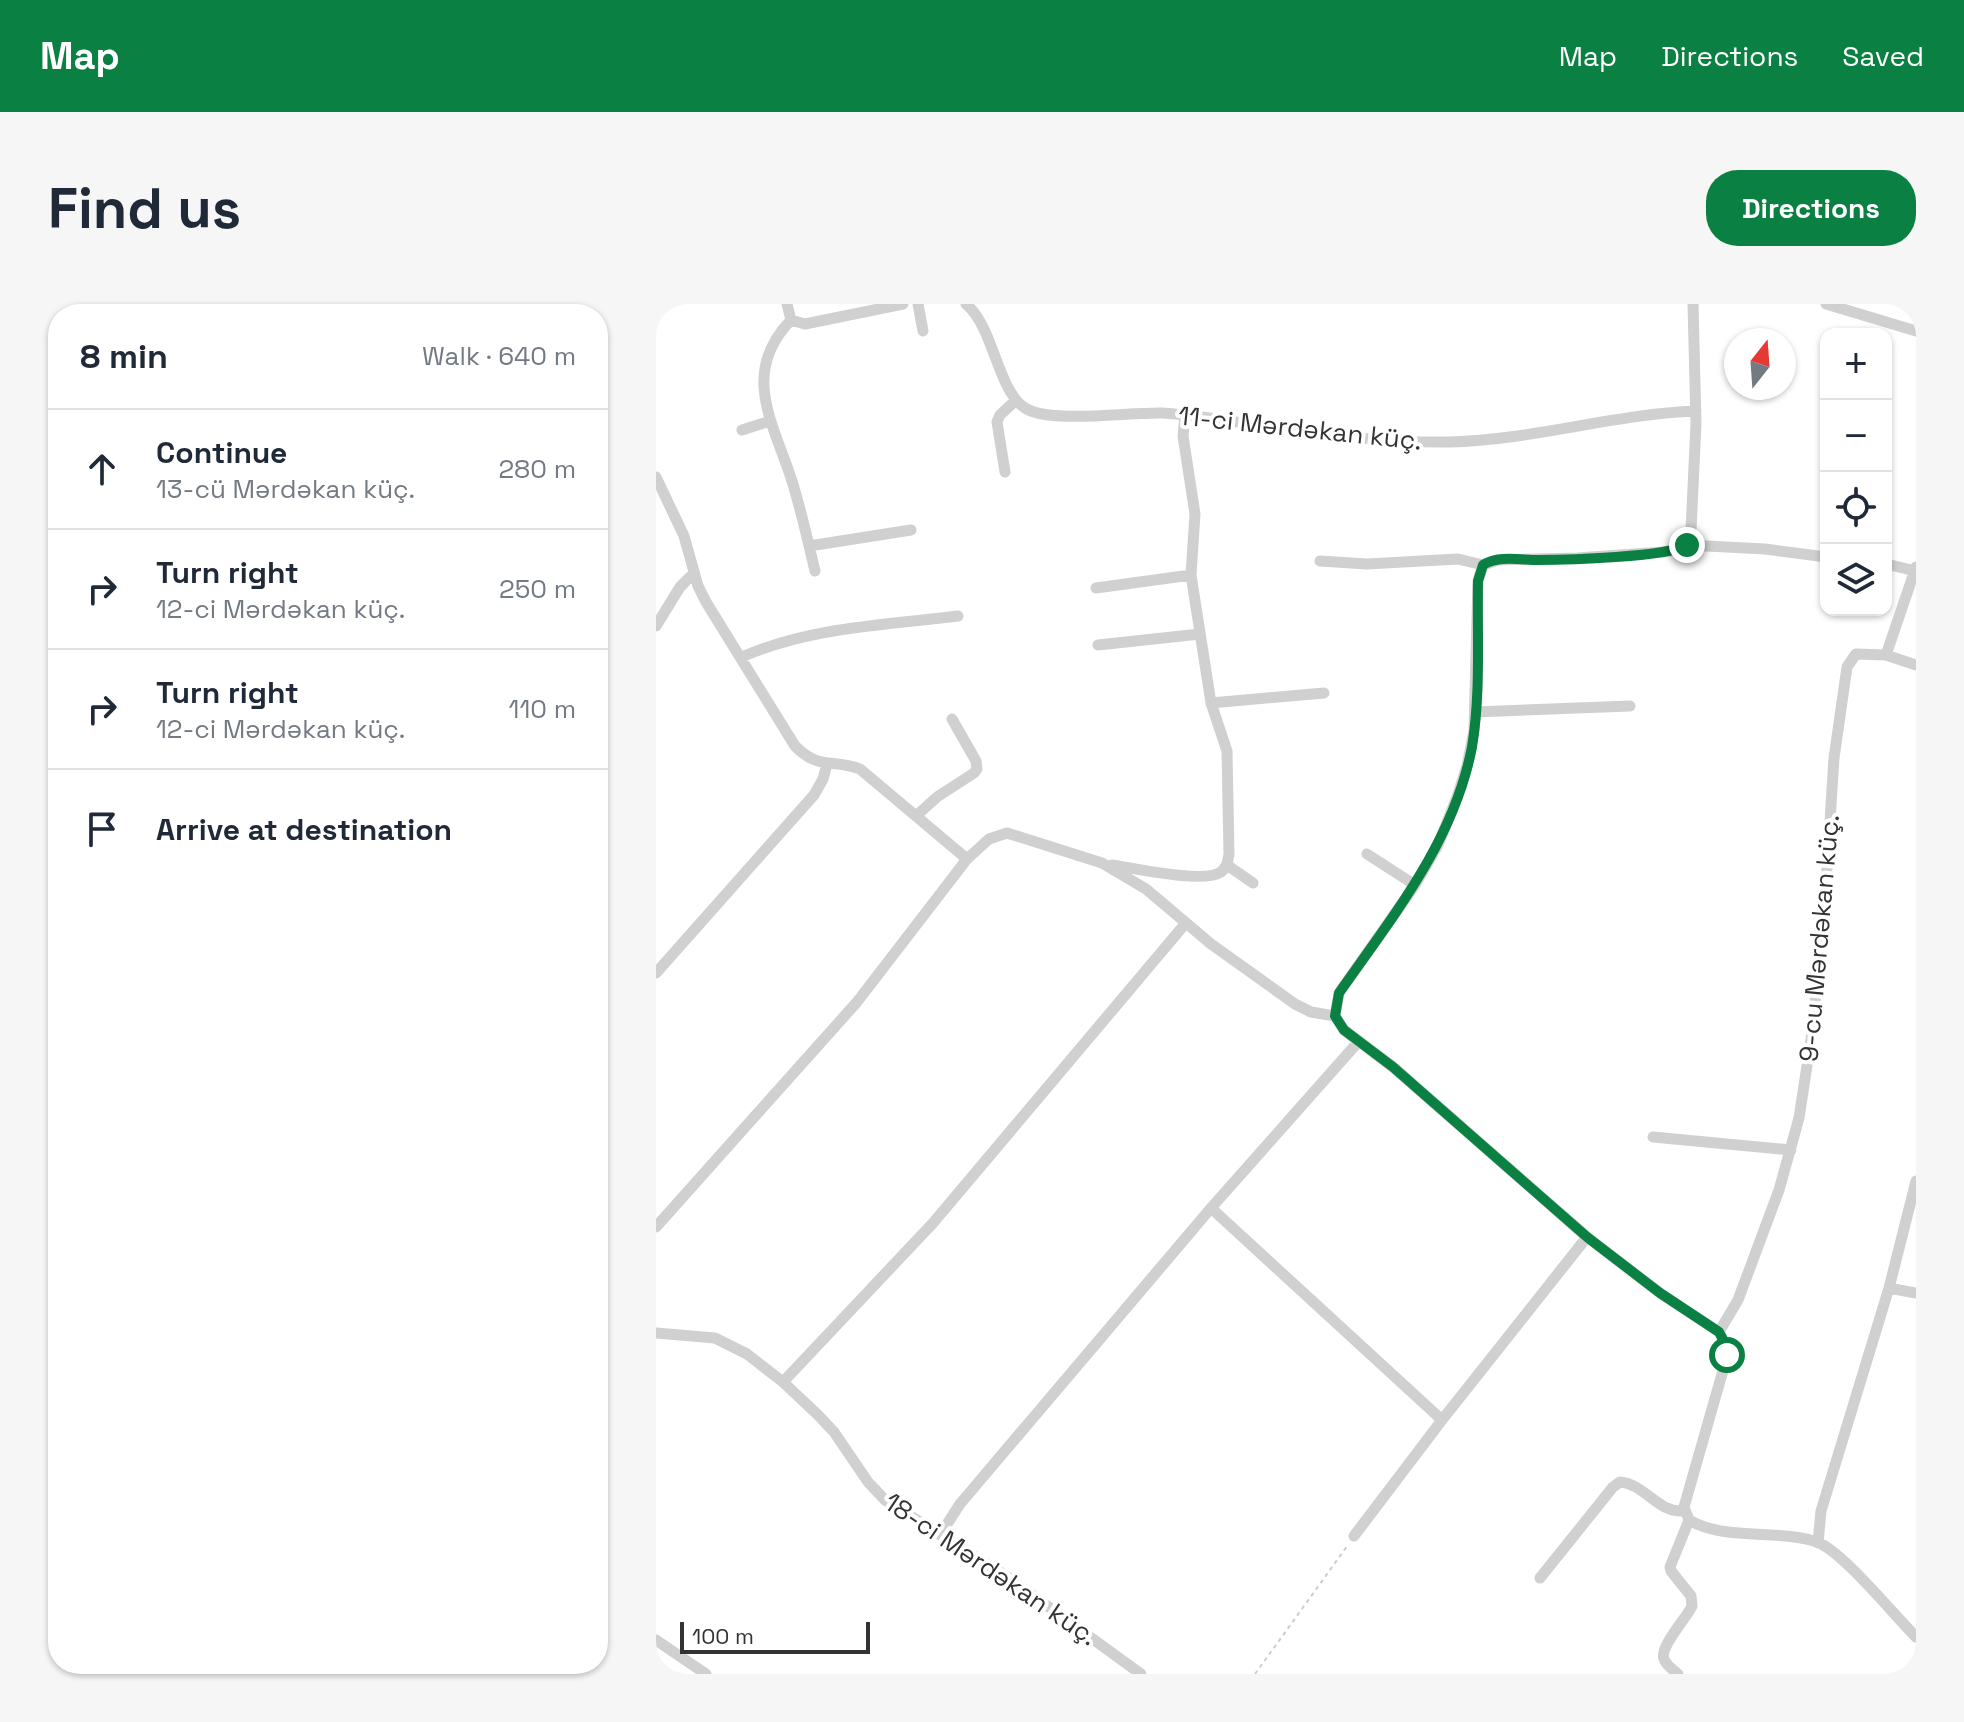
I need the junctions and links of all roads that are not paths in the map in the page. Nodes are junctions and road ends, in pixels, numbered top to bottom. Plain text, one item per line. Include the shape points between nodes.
1 (787, 304) edge
2 (903, 304) edge
3 (918, 304) edge
4 (966, 304) edge
5 (1693, 304) edge
6 (1826, 304) edge
7 (791, 320) junction
8 (923, 331) dead end
9 (1916, 331) edge
10 (1016, 400) junction
11 (1696, 411) junction
12 (1185, 415) junction
13 (770, 421) junction
14 (742, 430) dead end
15 (1005, 472) dead end
16 (656, 477) edge
17 (911, 530) dead end
18 (1687, 545) junction
19 (809, 546) junction
20 (1820, 556) edge
21 (1320, 561) dead end
22 (1483, 565) junction
23 (1892, 565) edge
24 (1915, 569) edge
25 (815, 571) dead end
26 (694, 573) junction
27 (1191, 575) junction
28 (1096, 588) dead end
29 (958, 616) dead end
30 (656, 626) edge
31 (1200, 634) junction
32 (1098, 645) dead end
33 (1886, 655) junction
34 (742, 657) junction
35 (1916, 665) edge
36 (1324, 693) dead end
37 (1211, 703) junction
38 (1630, 706) dead end
39 (1475, 712) junction
40 (952, 719) dead end
41 (827, 764) junction
42 (916, 816) junction
43 (1367, 854) dead end
44 (967, 859) junction
45 (1102, 863) junction
46 (1227, 865) junction
47 (1168, 874) junction
48 (1253, 883) dead end
49 (1415, 885) junction
50 (1158, 898) junction
51 (1185, 924) junction
52 (656, 973) edge
53 (1335, 1016) junction
54 (1359, 1041) junction
55 (1653, 1137) dead end
56 (1791, 1150) junction
57 (1916, 1181) edge
58 (1211, 1208) junction
59 (656, 1227) edge
60 (1587, 1237) junction
61 (1889, 1288) junction
62 (1916, 1293) edge
63 (1719, 1332) junction
64 (656, 1333) edge
65 (783, 1382) junction
66 (1442, 1420) junction
67 (1687, 1515) junction
68 (940, 1535) junction
69 (1354, 1536) road end
70 (1818, 1543) junction
71 (1540, 1578) dead end
72 (1916, 1637) edge
73 (656, 1640) edge
74 (706, 1674) edge
75 (1141, 1674) edge
76 (1678, 1674) edge

1 - 7 street
2 - 7 street via 815,323
3 - 8 street
4 - 10 street via 978,317
5 - 11 street
6 - 9 street
7 - 13 street via 764,366
10 - 12 street, 11-ci Mərdəkan küç. via 1049,417
10 - 15 street via 997,422
11 - 12 street, 11-ci Mərdəkan küç. via 1454,442 1379,440
11 - 18 street
12 - 27 street via 1183,436 1195,514
13 - 14 street
13 - 19 street
16 - 26 street via 684,536
17 - 19 street
18 - 20 street
18 - 22 street via 1663,552
19 - 25 street
21 - 22 street via 1449,559
22 - 39 street via 1478,581
23 - 24 street
24 - 33 street
26 - 30 street
26 - 34 street
27 - 28 street
27 - 31 street
29 - 34 street via 837,631
31 - 32 street
31 - 37 street
33 - 35 street
33 - 56 street, 9-cu Mərdəkan küç. via 1856,654 1847,667 1834,758 1807,1077
34 - 41 street via 795,746 813,761
36 - 37 street
37 - 46 street via 1227,751
38 - 39 street
39 - 49 street via 1457,797
40 - 42 street via 977,769
41 - 42 street via 860,769
41 - 52 street via 814,795
42 - 44 street
43 - 49 street
44 - 45 street via 995,835 1007,833
44 - 59 street via 857,1002
45 - 47 street
45 - 50 street
46 - 47 street via 1211,876
46 - 48 street
47 - 50 street
49 - 53 street via 1339,993
50 - 51 street
51 - 53 street via 1295,1004
51 - 65 street via 933,1223
53 - 54 street
54 - 58 street
54 - 60 street
55 - 56 street
56 - 63 street, 9-cu Mərdəkan küç. via 1738,1300
57 - 61 street
58 - 66 street
58 - 68 street via 960,1504
60 - 63 street
60 - 66 street
61 - 62 street
61 - 70 street via 1821,1511
63 - 67 street via 1727,1355
64 - 65 street, 18-ci Mərdəkan küç. via 715,1338
65 - 68 street, 18-ci Mərdəkan küç. via 834,1432 885,1500
66 - 69 street
67 - 70 street via 1710,1528
67 - 71 street via 1667,1510 1620,1482
67 - 76 street via 1670,1567 1691,1596 1692,1606 1663,1656
68 - 75 street, 18-ci Mərdəkan küç.
70 - 72 street via 1844,1561
73 - 74 street

